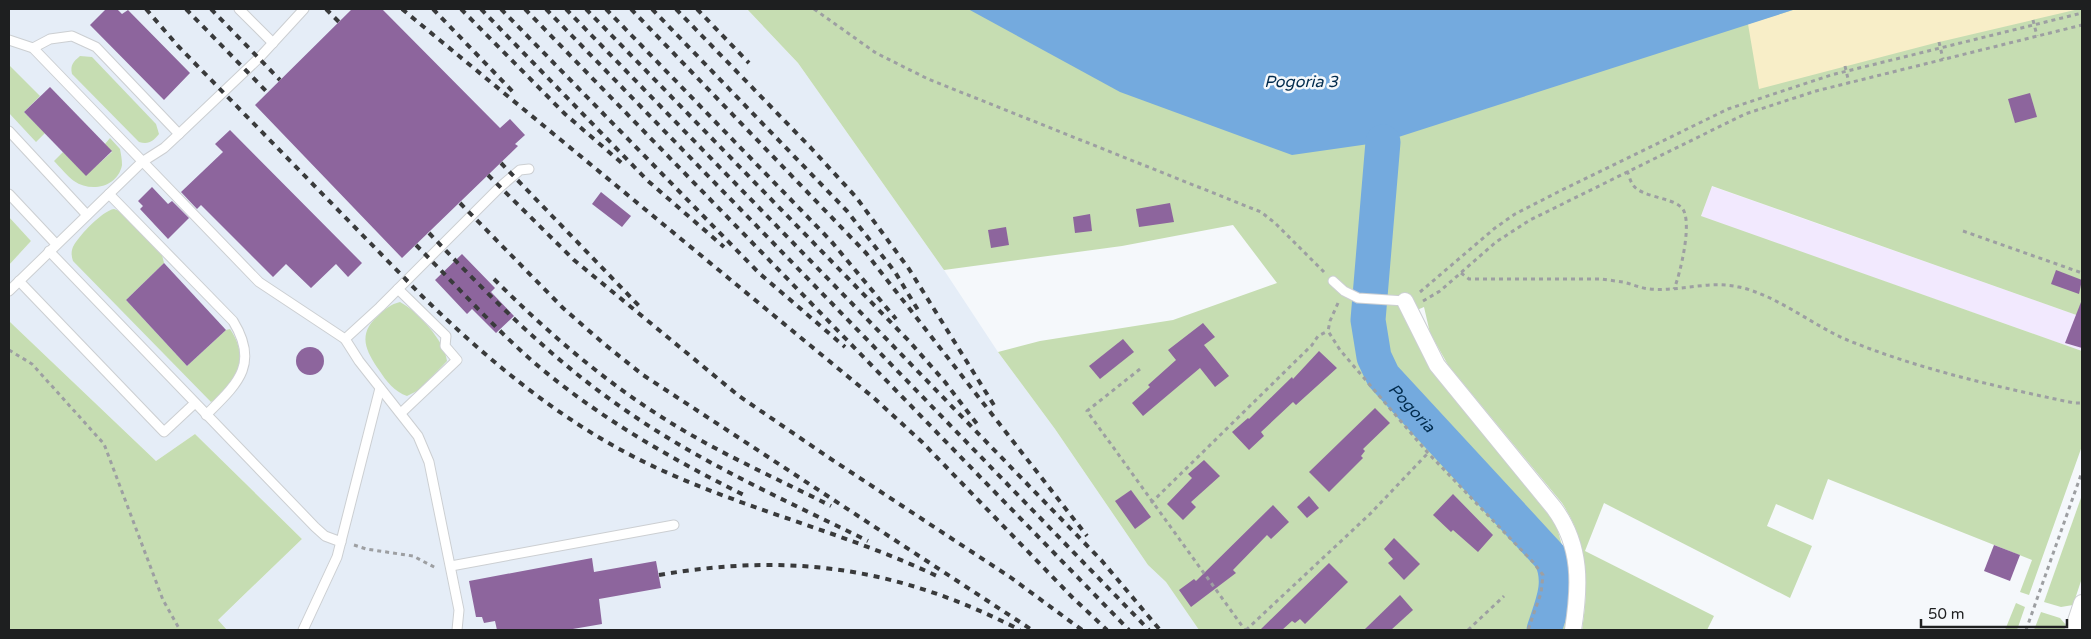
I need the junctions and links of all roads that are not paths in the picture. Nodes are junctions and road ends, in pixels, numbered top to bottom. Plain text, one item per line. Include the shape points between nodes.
1 (239, 9) edge
2 (304, 9) edge
3 (9, 40) edge
4 (273, 43) junction
5 (33, 48) junction
6 (9, 131) edge
7 (179, 134) junction
8 (142, 162) junction
9 (529, 169) dead end
10 (9, 194) edge
11 (109, 194) junction
12 (87, 214) junction
13 (56, 244) junction
14 (49, 251) junction
15 (19, 281) junction
16 (1333, 281) road end
17 (398, 289) junction
18 (9, 292) edge
19 (1397, 300) joint
20 (345, 339) junction
21 (380, 388) junction
22 (195, 403) junction
23 (401, 413) junction
24 (206, 415) junction
25 (674, 525) dead end
26 (341, 542) junction
27 (450, 566) junction
28 (2082, 603) edge
29 (304, 630) edge
30 (457, 630) edge
31 (1573, 630) edge
32 (2073, 630) edge

1 - 4 lane
2 - 4 lane
3 - 5 lane
4 - 7 lane
5 - 7 lane via 50,39 72,36 96,47
5 - 8 lane
6 - 12 lane
7 - 8 lane
8 - 11 lane
8 - 20 lane via 259,282
9 - 17 lane via 520,170 500,187
10 - 13 lane
11 - 12 lane
11 - 24 lane via 233,320 241,333 245,348 243,370 236,386
12 - 13 lane
13 - 14 lane
14 - 15 lane
14 - 22 lane
15 - 18 lane
15 - 22 lane via 164,432
16 - 19 lane via 1358,298
17 - 20 lane
17 - 23 lane via 446,336 445,346 457,360
19 - 31 street via 1437,365 1565,525 1573,546 1578,576
20 - 21 lane
21 - 23 lane
21 - 26 lane
22 - 24 lane
23 - 27 lane via 418,436 429,462
24 - 26 lane via 315,527 325,536
25 - 27 lane
26 - 29 lane via 332,570
27 - 30 lane via 459,610
28 - 32 street

